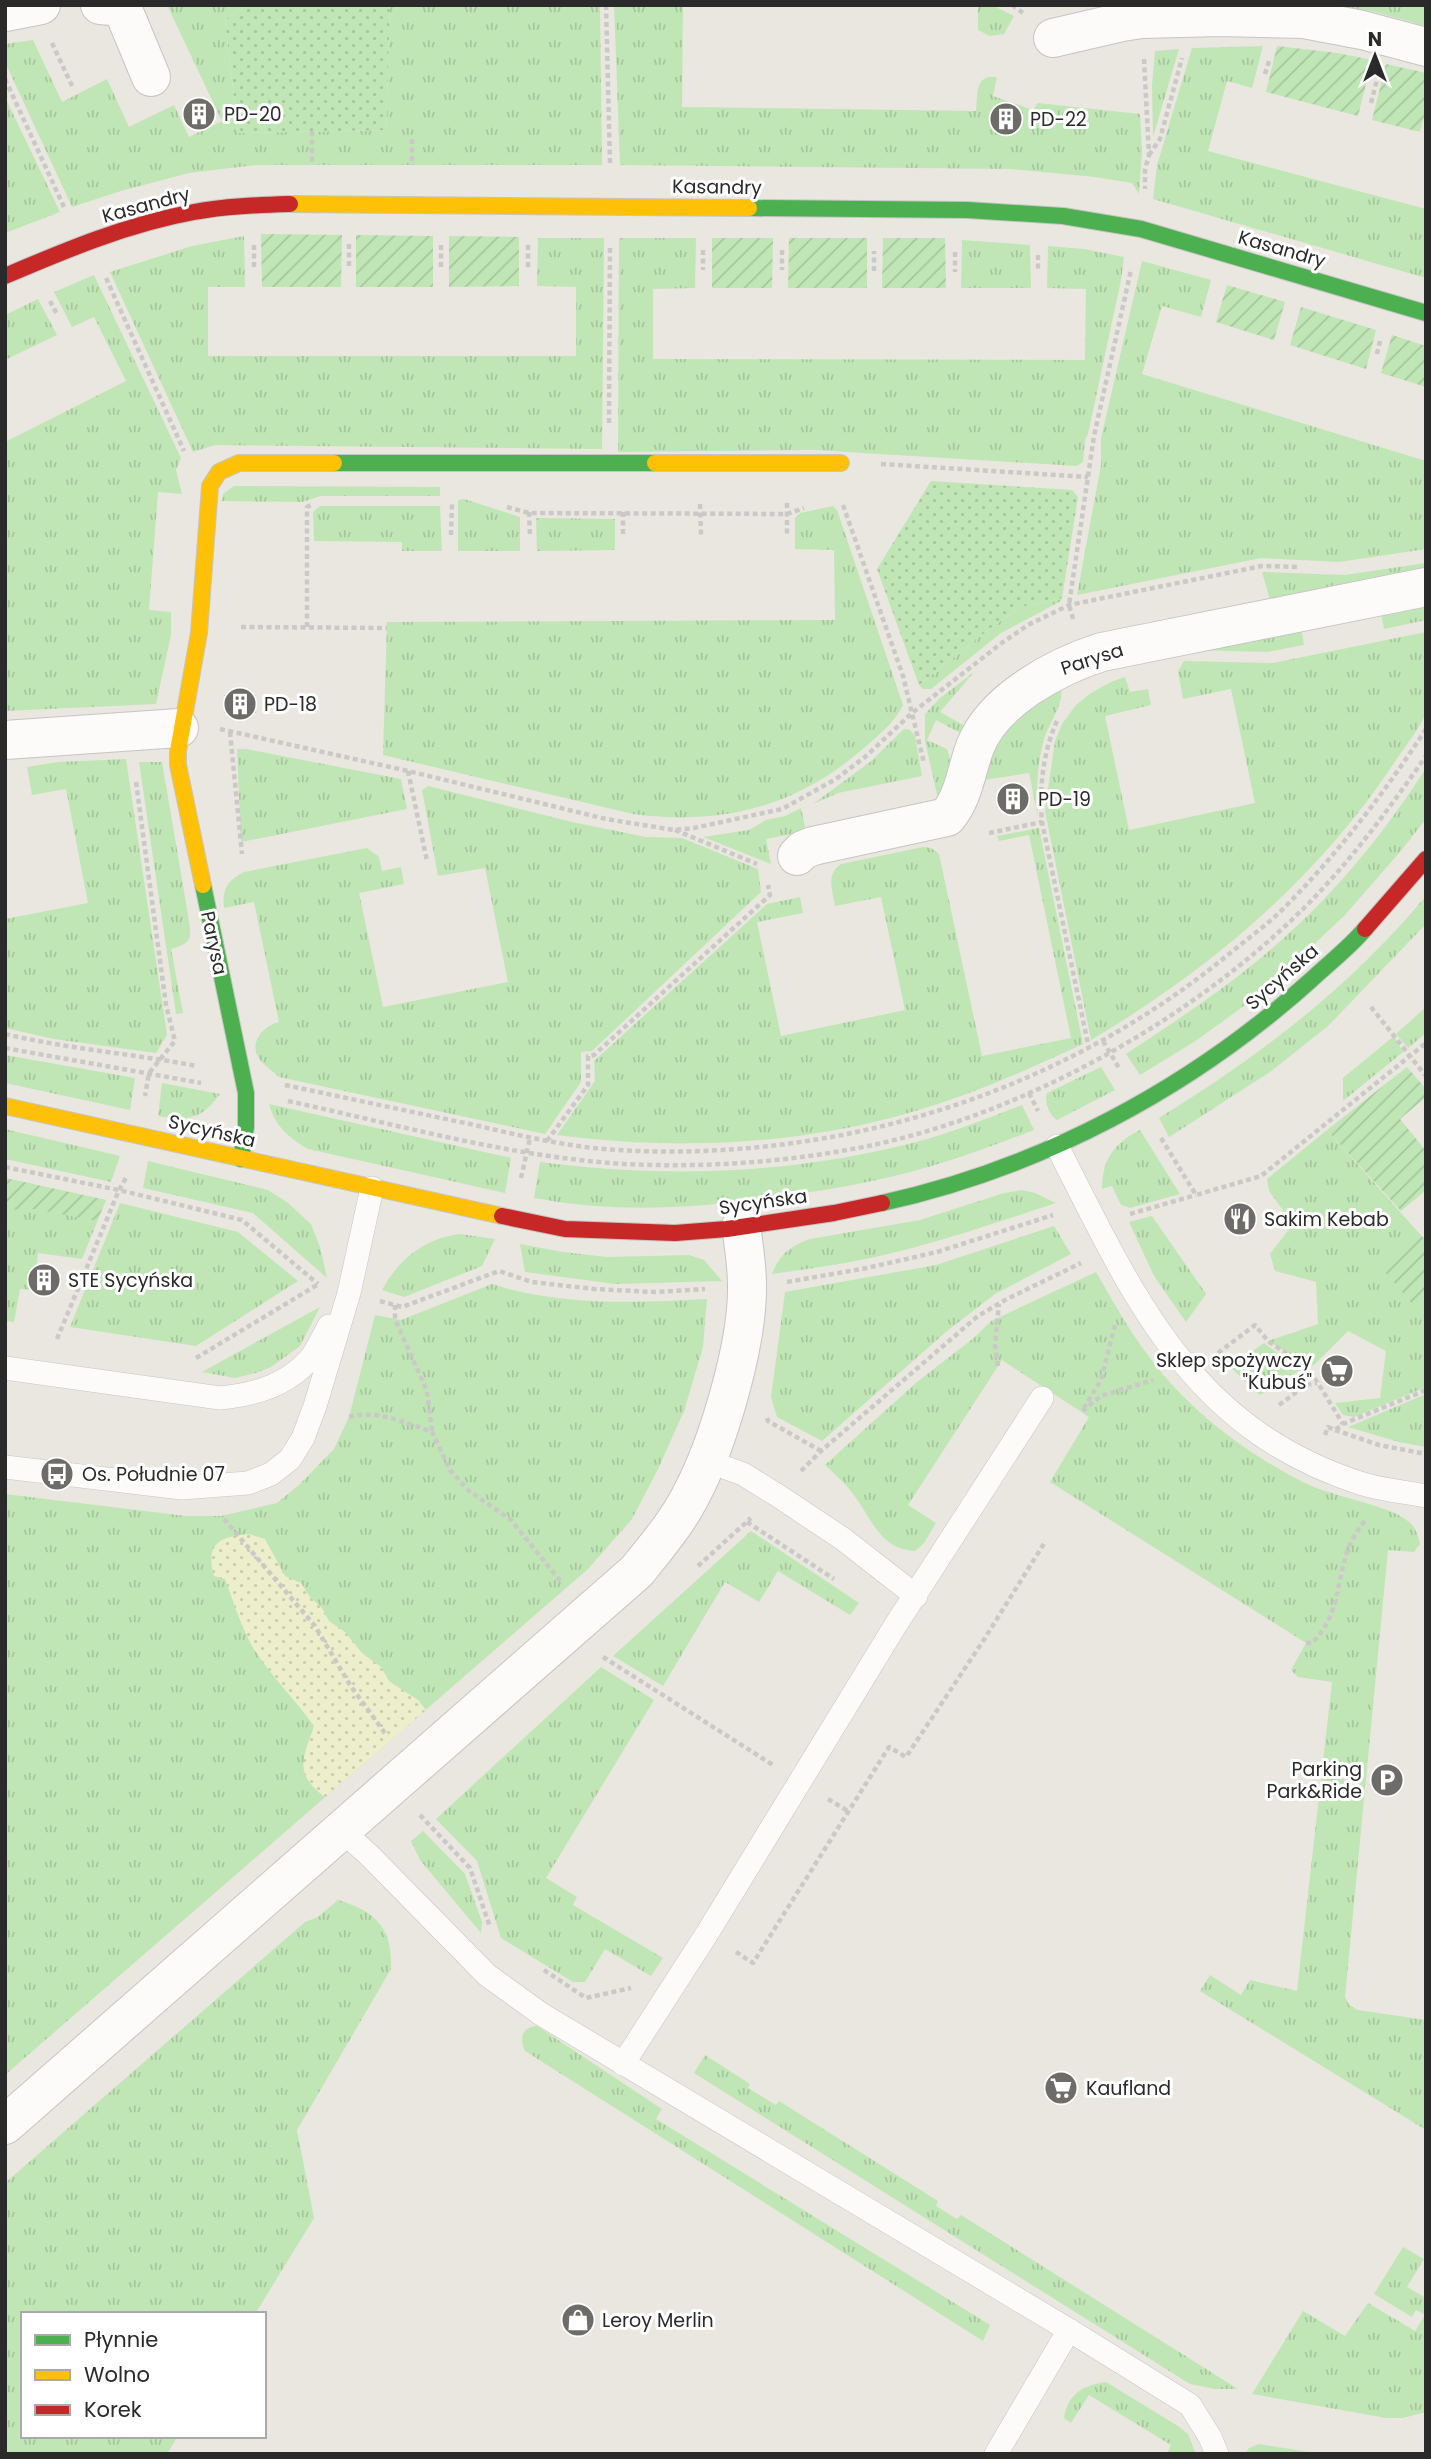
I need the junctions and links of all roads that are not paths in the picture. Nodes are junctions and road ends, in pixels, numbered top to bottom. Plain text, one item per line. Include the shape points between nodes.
1 (41, 5) edge
2 (100, 5) edge
3 (5, 12) edge
4 (1054, 38) dead end
5 (1426, 47) edge
6 (151, 77) dead end
7 (5, 276) edge
8 (1426, 313) edge
9 (841, 463) road end
10 (1426, 587) edge
11 (180, 723) junction
12 (5, 740) edge
13 (1426, 859) edge
14 (781, 861) road end
15 (5, 1106) edge
16 (1057, 1146) junction
17 (241, 1158) junction
18 (372, 1188) junction
19 (741, 1226) junction
20 (349, 1293) junction
21 (5, 1368) edge
22 (1042, 1398) dead end
23 (707, 1461) junction
24 (5, 1467) edge
25 (1426, 1496) edge
26 (916, 1596) junction
27 (342, 1831) junction
28 (623, 2064) junction
29 (5, 2125) edge
30 (1069, 2330) junction
31 (996, 2454) edge
32 (1217, 2454) edge

1 - 3 street
2 - 6 street via 124,12
4 - 5 street via 1142,19 1304,19
7 - 8 street, Kasandry via 146,225 219,208 306,204 1018,212 1141,229
9 - 11 street, Parysa via 239,463 219,472 210,486 201,620
10 - 14 street, Parysa via 1075,661 1046,675 992,718 981,732 954,809 947,817 813,846
11 - 12 street
11 - 17 street, Parysa via 177,765 246,1093
13 - 16 street, Sycyńska via 1358,937 1271,1016 1140,1104
15 - 17 street, Sycyńska
16 - 19 street, Sycyńska via 917,1195
16 - 25 lane via 1133,1294 1179,1360 1216,1400 1325,1471 1366,1485
17 - 18 street, Sycyńska
18 - 19 street, Sycyńska via 565,1229 675,1233
18 - 20 lane
19 - 23 street via 747,1286 744,1324
20 - 21 lane via 313,1355 294,1374 242,1396 220,1398
20 - 24 lane via 303,1437 290,1459 271,1474 248,1483 182,1488
22 - 26 lane
23 - 26 lane via 743,1474 777,1495
23 - 27 street via 690,1498 637,1571
26 - 28 lane
27 - 28 lane via 487,1975
27 - 29 street
28 - 30 lane
30 - 31 lane
30 - 32 lane via 1190,2405

